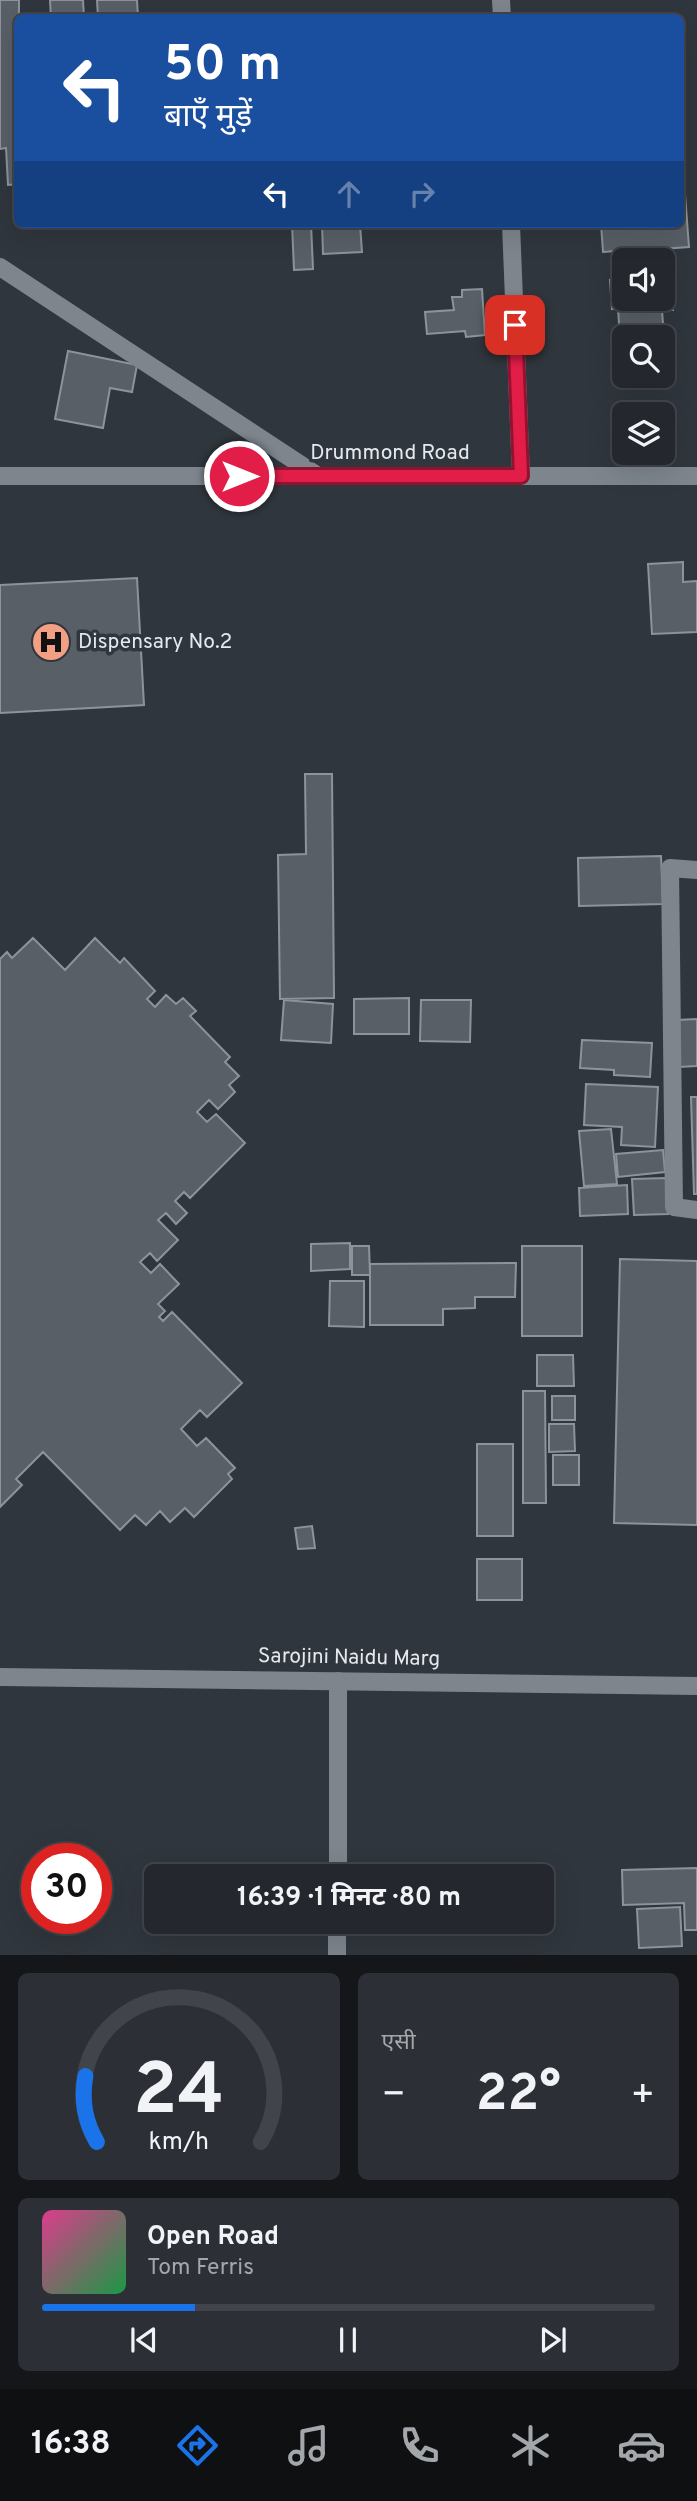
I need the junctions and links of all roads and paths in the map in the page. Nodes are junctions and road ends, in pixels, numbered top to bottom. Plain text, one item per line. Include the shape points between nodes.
1 (511, 228) edge
2 (0, 267) edge
3 (0, 476) edge
4 (318, 476) junction
5 (521, 476) junction
6 (697, 476) edge
7 (697, 870) edge
8 (697, 1210) edge
9 (0, 1677) edge
10 (338, 1681) junction
11 (697, 1686) edge
12 (338, 1864) edge
13 (337, 1934) edge
14 (337, 1955) edge

1 - 5 street
2 - 4 street
3 - 4 street, Drummond Road
4 - 5 street, Drummond Road
5 - 6 street, Drummond Road
7 - 8 street via 670,868 674,1208
9 - 10 street, Sarojini Naidu Marg
10 - 11 street, Sarojini Naidu Marg
10 - 12 street
13 - 14 street

